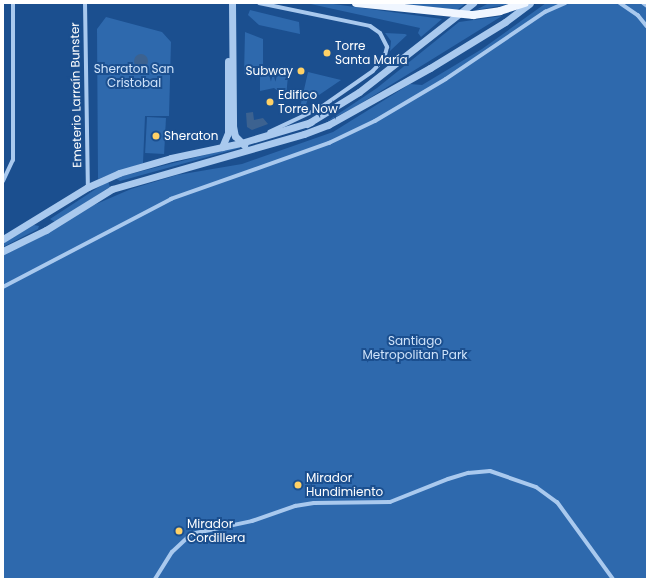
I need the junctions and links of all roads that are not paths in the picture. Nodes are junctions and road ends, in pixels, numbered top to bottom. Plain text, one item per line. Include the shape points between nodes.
1 (13, 3) edge
2 (85, 3) edge
3 (232, 3) edge
4 (259, 3) edge
5 (356, 3) edge
6 (473, 3) edge
7 (525, 3) edge
8 (530, 3) edge
9 (565, 3) edge
10 (620, 3) edge
11 (643, 3) edge
12 (647, 6) edge
13 (232, 25) junction
14 (647, 26) edge
15 (311, 122) junction
16 (257, 139) junction
17 (241, 143) junction
18 (268, 144) junction
19 (222, 147) junction
20 (251, 149) junction
21 (3, 181) edge
22 (88, 187) junction
23 (47, 213) junction
24 (29, 223) junction
25 (52, 226) junction
26 (37, 235) junction
27 (3, 239) edge
28 (3, 251) edge
29 (3, 287) edge
30 (155, 579) edge
31 (614, 579) edge

1 - 21 street via 13,160
2 - 22 street, Emeterio Larraín Bunster
3 - 13 street
4 - 16 street via 370,26 385,40 387,51 384,59 373,71 329,102
5 - 7 main road via 453,15 473,15 500,11
6 - 15 street via 359,92
8 - 18 street via 490,32 346,116 315,131
9 - 29 street via 545,12 478,58 375,121 329,143 171,199
10 - 14 street via 638,15
11 - 12 street
13 - 17 street via 233,126 235,136
13 - 19 street via 228,36 228,133
15 - 16 street
15 - 18 street
16 - 17 street
17 - 19 street
17 - 20 street
18 - 20 street
19 - 22 street via 139,167
20 - 25 street via 112,189
22 - 23 street
23 - 24 street
23 - 25 street via 45,220
24 - 26 street via 38,226
24 - 27 street
25 - 26 street
26 - 28 street
30 - 31 street via 172,552 191,534 252,521 295,506 314,503 390,502 448,479 468,473 490,471 536,487 557,502

